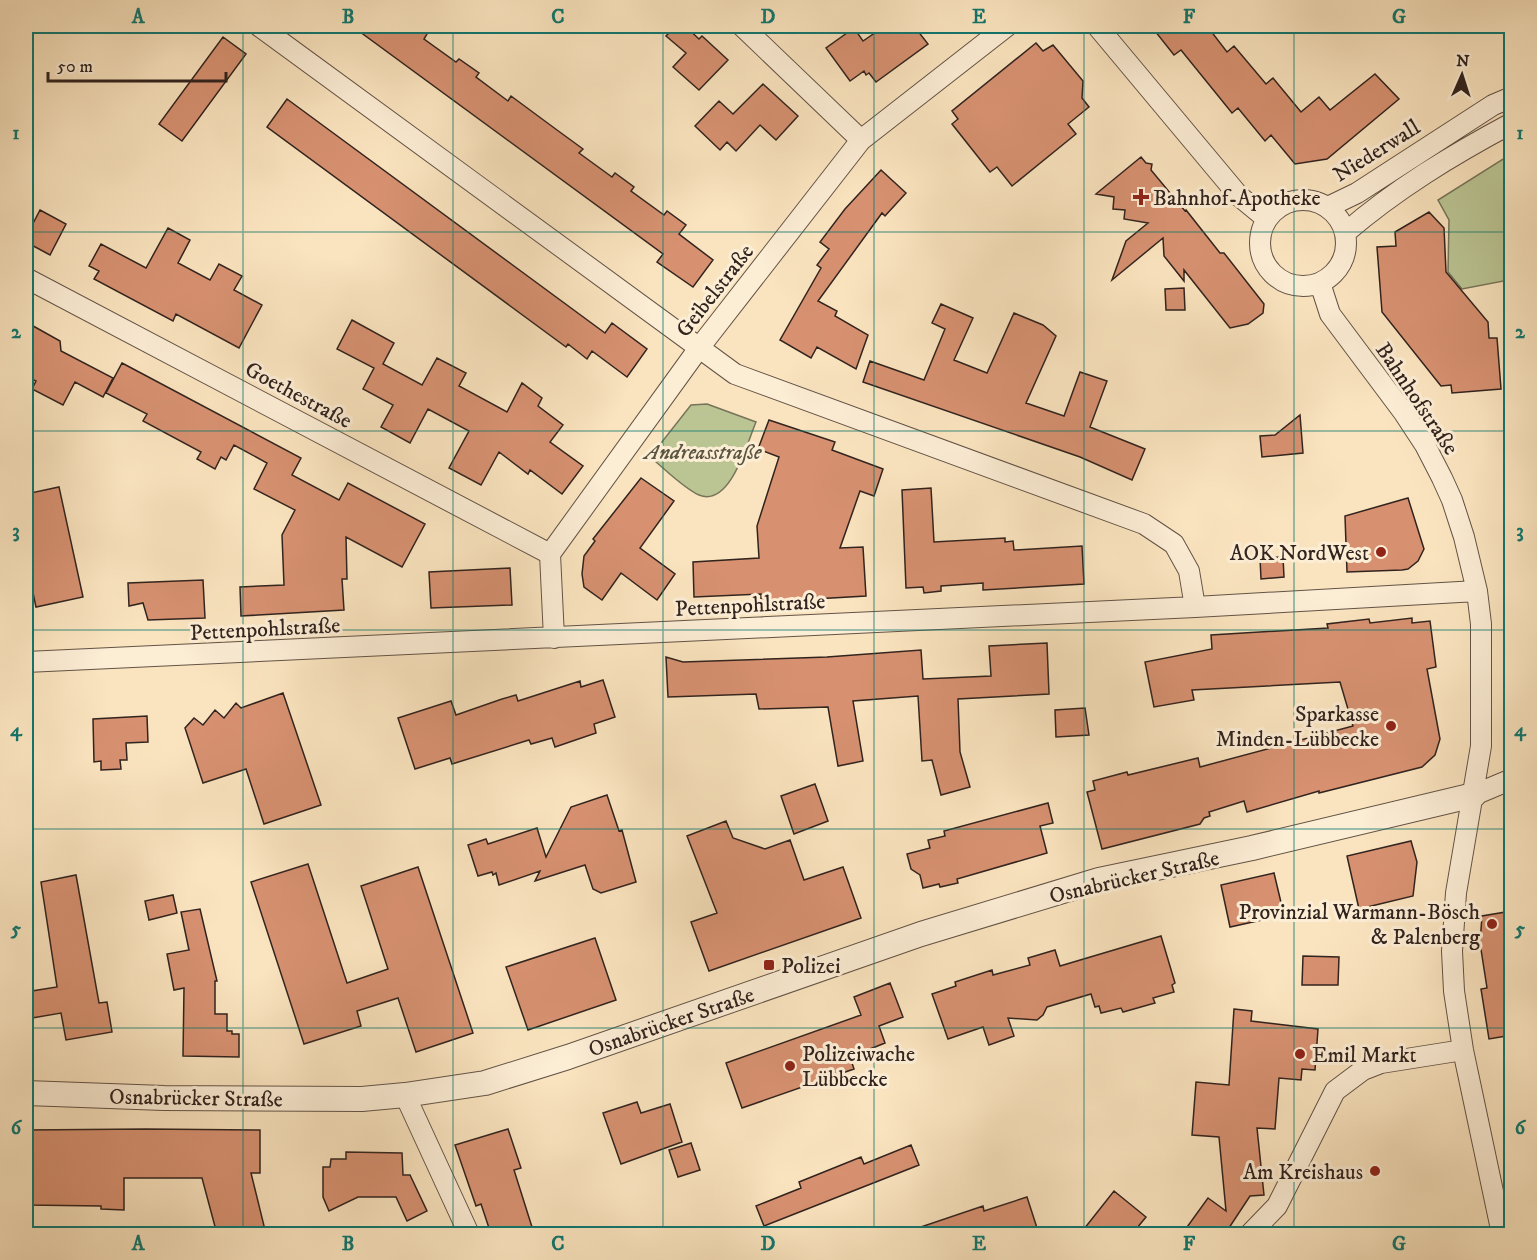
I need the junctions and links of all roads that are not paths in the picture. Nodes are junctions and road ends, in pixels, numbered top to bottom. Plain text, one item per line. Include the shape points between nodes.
1 (259, 26) edge
2 (742, 26) edge
3 (1007, 26) edge
4 (1097, 26) edge
5 (1512, 97) edge
6 (1512, 123) edge
7 (861, 140) junction
8 (1328, 207) junction
9 (1267, 219) junction
10 (1345, 234) junction
11 (26, 278) edge
12 (1320, 283) junction
13 (699, 348) junction
14 (550, 554) junction
15 (1477, 591) junction
16 (1196, 607) junction
17 (554, 638) junction
18 (26, 662) edge
19 (1512, 779) edge
20 (1474, 795) junction
21 (1463, 1050) junction
22 (26, 1094) edge
23 (405, 1095) junction
24 (469, 1234) edge
25 (1250, 1234) edge
26 (1502, 1234) edge

1 - 13 street
2 - 7 street
3 - 7 street, Geibelstraße
4 - 9 street via 1239,196
5 - 8 street, Niederwall
6 - 10 street, Niederwall via 1410,183
7 - 13 street, Geibelstraße
8 - 9 street via 1302,200 1288,202
8 - 10 street
9 - 12 street via 1260,244 1268,268 1289,284
10 - 12 street via 1344,257 1330,277
11 - 14 street, Goethestraße
12 - 15 street, Bahnhofstraße via 1330,314 1404,413 1442,478 1464,537
13 - 14 street, Geibelstraße
13 - 16 street via 735,374 1144,524 1174,544 1189,571
14 - 17 street
15 - 16 street, Pettenpohlstraße
15 - 20 street, Bahnhofstraße via 1481,624 1481,746
16 - 17 street, Pettenpohlstraße
17 - 18 street, Pettenpohlstraße
19 - 20 street
20 - 21 street, Bahnhofstraße via 1456,893 1452,951
20 - 23 street, Osnabrücker Straße via 1252,849 1099,880 921,934 485,1083
21 - 25 street via 1381,1063 1335,1091 1277,1206
21 - 26 street, Bahnhofstraße
22 - 23 street, Osnabrücker Straße via 362,1099
23 - 24 street

